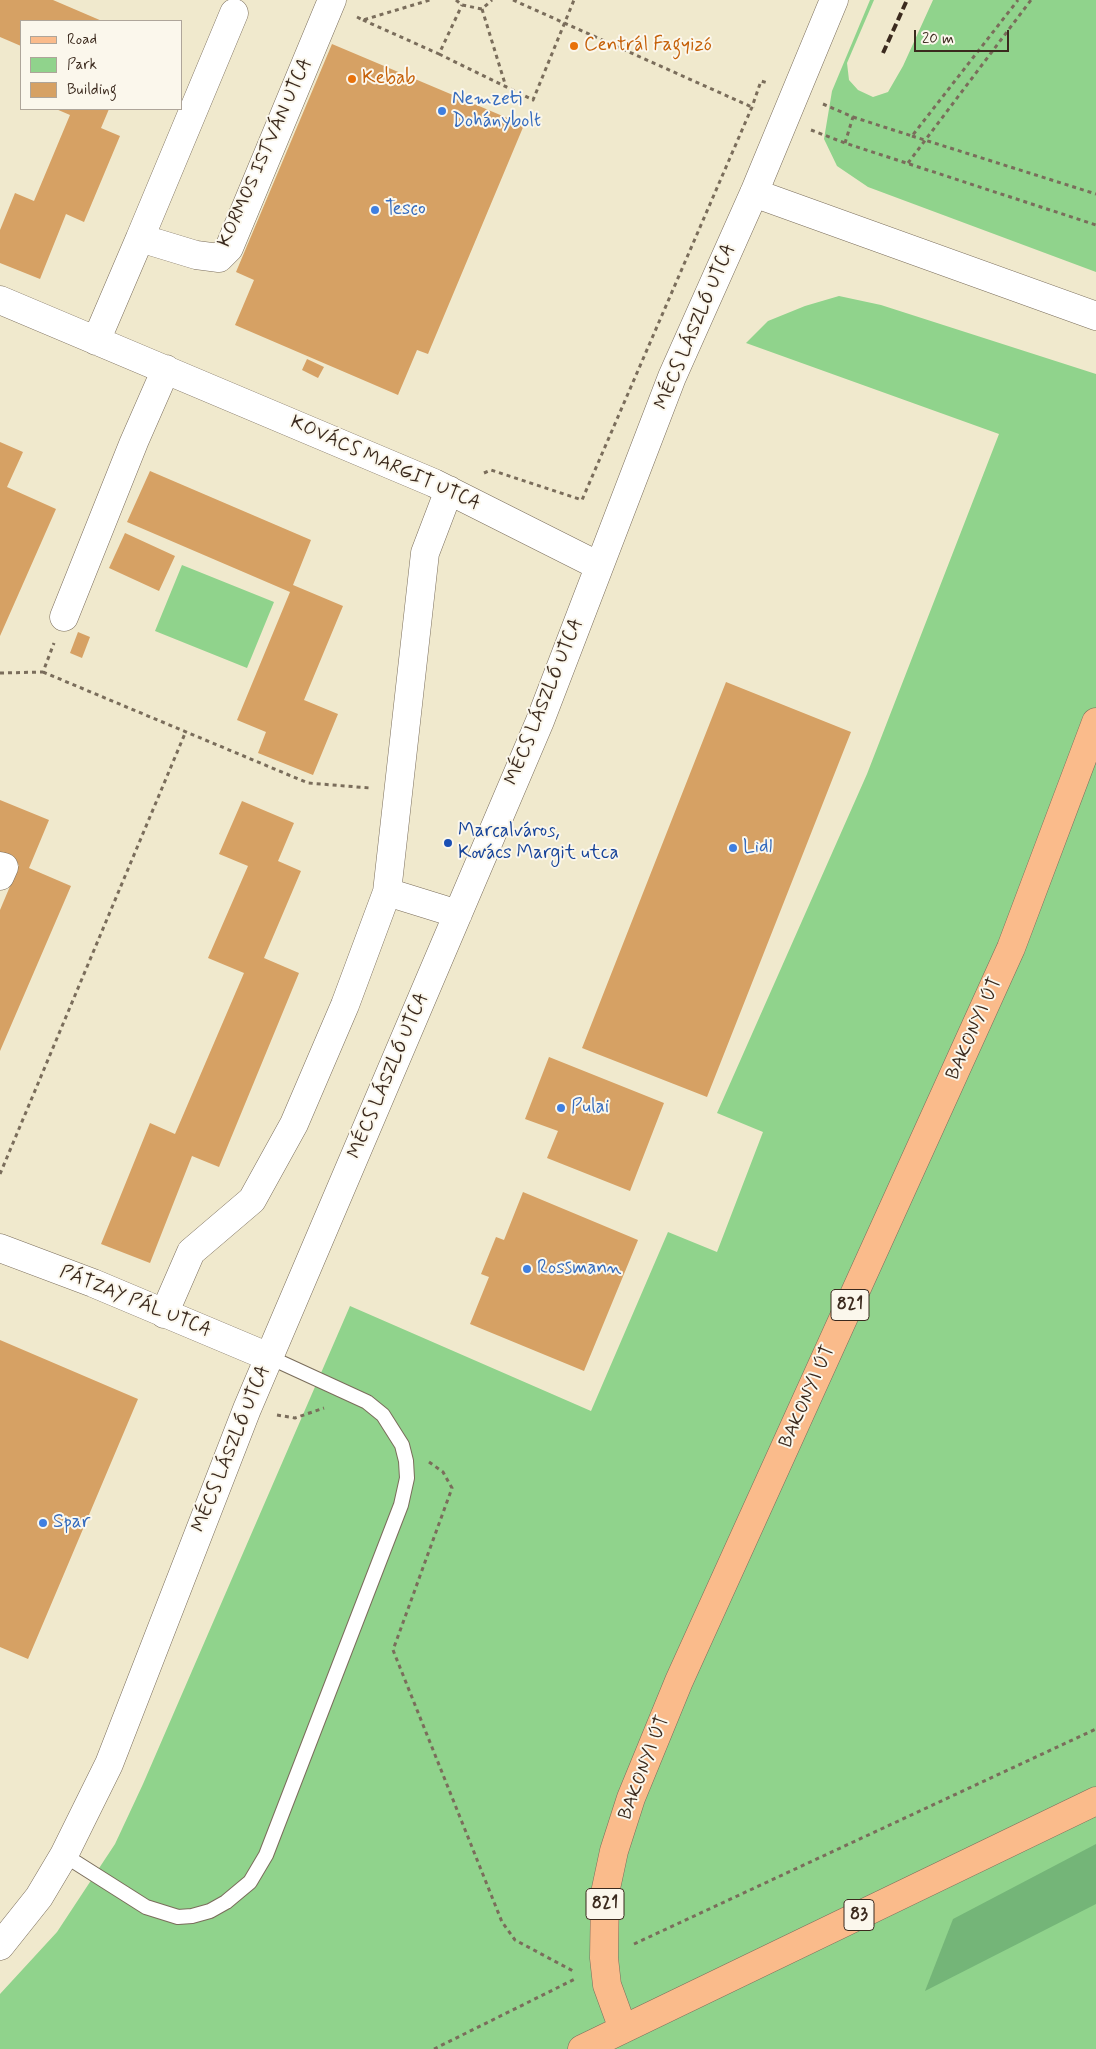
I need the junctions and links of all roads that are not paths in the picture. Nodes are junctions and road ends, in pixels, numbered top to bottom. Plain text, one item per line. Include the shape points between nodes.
1 (834, 0) edge
2 (331, 2) edge
3 (234, 13) dead end
4 (754, 193) junction
5 (140, 238) junction
6 (0, 300) edge
7 (1096, 316) edge
8 (96, 341) junction
9 (166, 370) junction
10 (449, 490) junction
11 (599, 566) junction
12 (64, 617) road end
13 (1096, 722) edge
14 (0, 866) edge
15 (0, 876) edge
16 (387, 892) junction
17 (458, 914) junction
18 (0, 1249) edge
19 (164, 1314) junction
20 (269, 1358) junction
21 (1096, 1801) edge
22 (64, 1855) junction
23 (0, 1946) edge
24 (623, 2029) junction
25 (582, 2049) edge

1 - 4 street, MÉCS LÁSZLÓ UTCA
2 - 5 street, KORMOS ISTVÁN UTCA via 229,248 219,258 196,255
3 - 5 street
4 - 7 street
4 - 11 street, MÉCS LÁSZLÓ UTCA via 672,377
5 - 8 street
6 - 8 street, KOVÁCS MARGIT UTCA
8 - 9 street, KOVÁCS MARGIT UTCA
9 - 10 street, KOVÁCS MARGIT UTCA
9 - 12 street
10 - 11 street, KOVÁCS MARGIT UTCA
10 - 16 street via 425,553
11 - 17 street, MÉCS LÁSZLÓ UTCA via 540,720
13 - 24 main road, BAKONYI ÚT / 821 via 1012,948 679,1681 631,1798 605,1893 607,1985
14 - 15 street via 4,867
16 - 17 street
16 - 19 street via 345,1005 294,1124 252,1200 191,1252
17 - 20 street, MÉCS LÁSZLÓ UTCA
18 - 19 street, PÁTZAY PÁL UTCA via 93,1283
19 - 20 street, PÁTZAY PÁL UTCA
20 - 22 street, MÉCS LÁSZLÓ UTCA via 109,1764
20 - 22 lane via 367,1402 383,1415 398,1437 406,1461 407,1478 401,1505 266,1855 250,1882 226,1902 210,1911 178,1917 146,1907
21 - 24 main road, 83
22 - 23 street, MÉCS LÁSZLÓ UTCA via 39,1897
24 - 25 main road, 83

